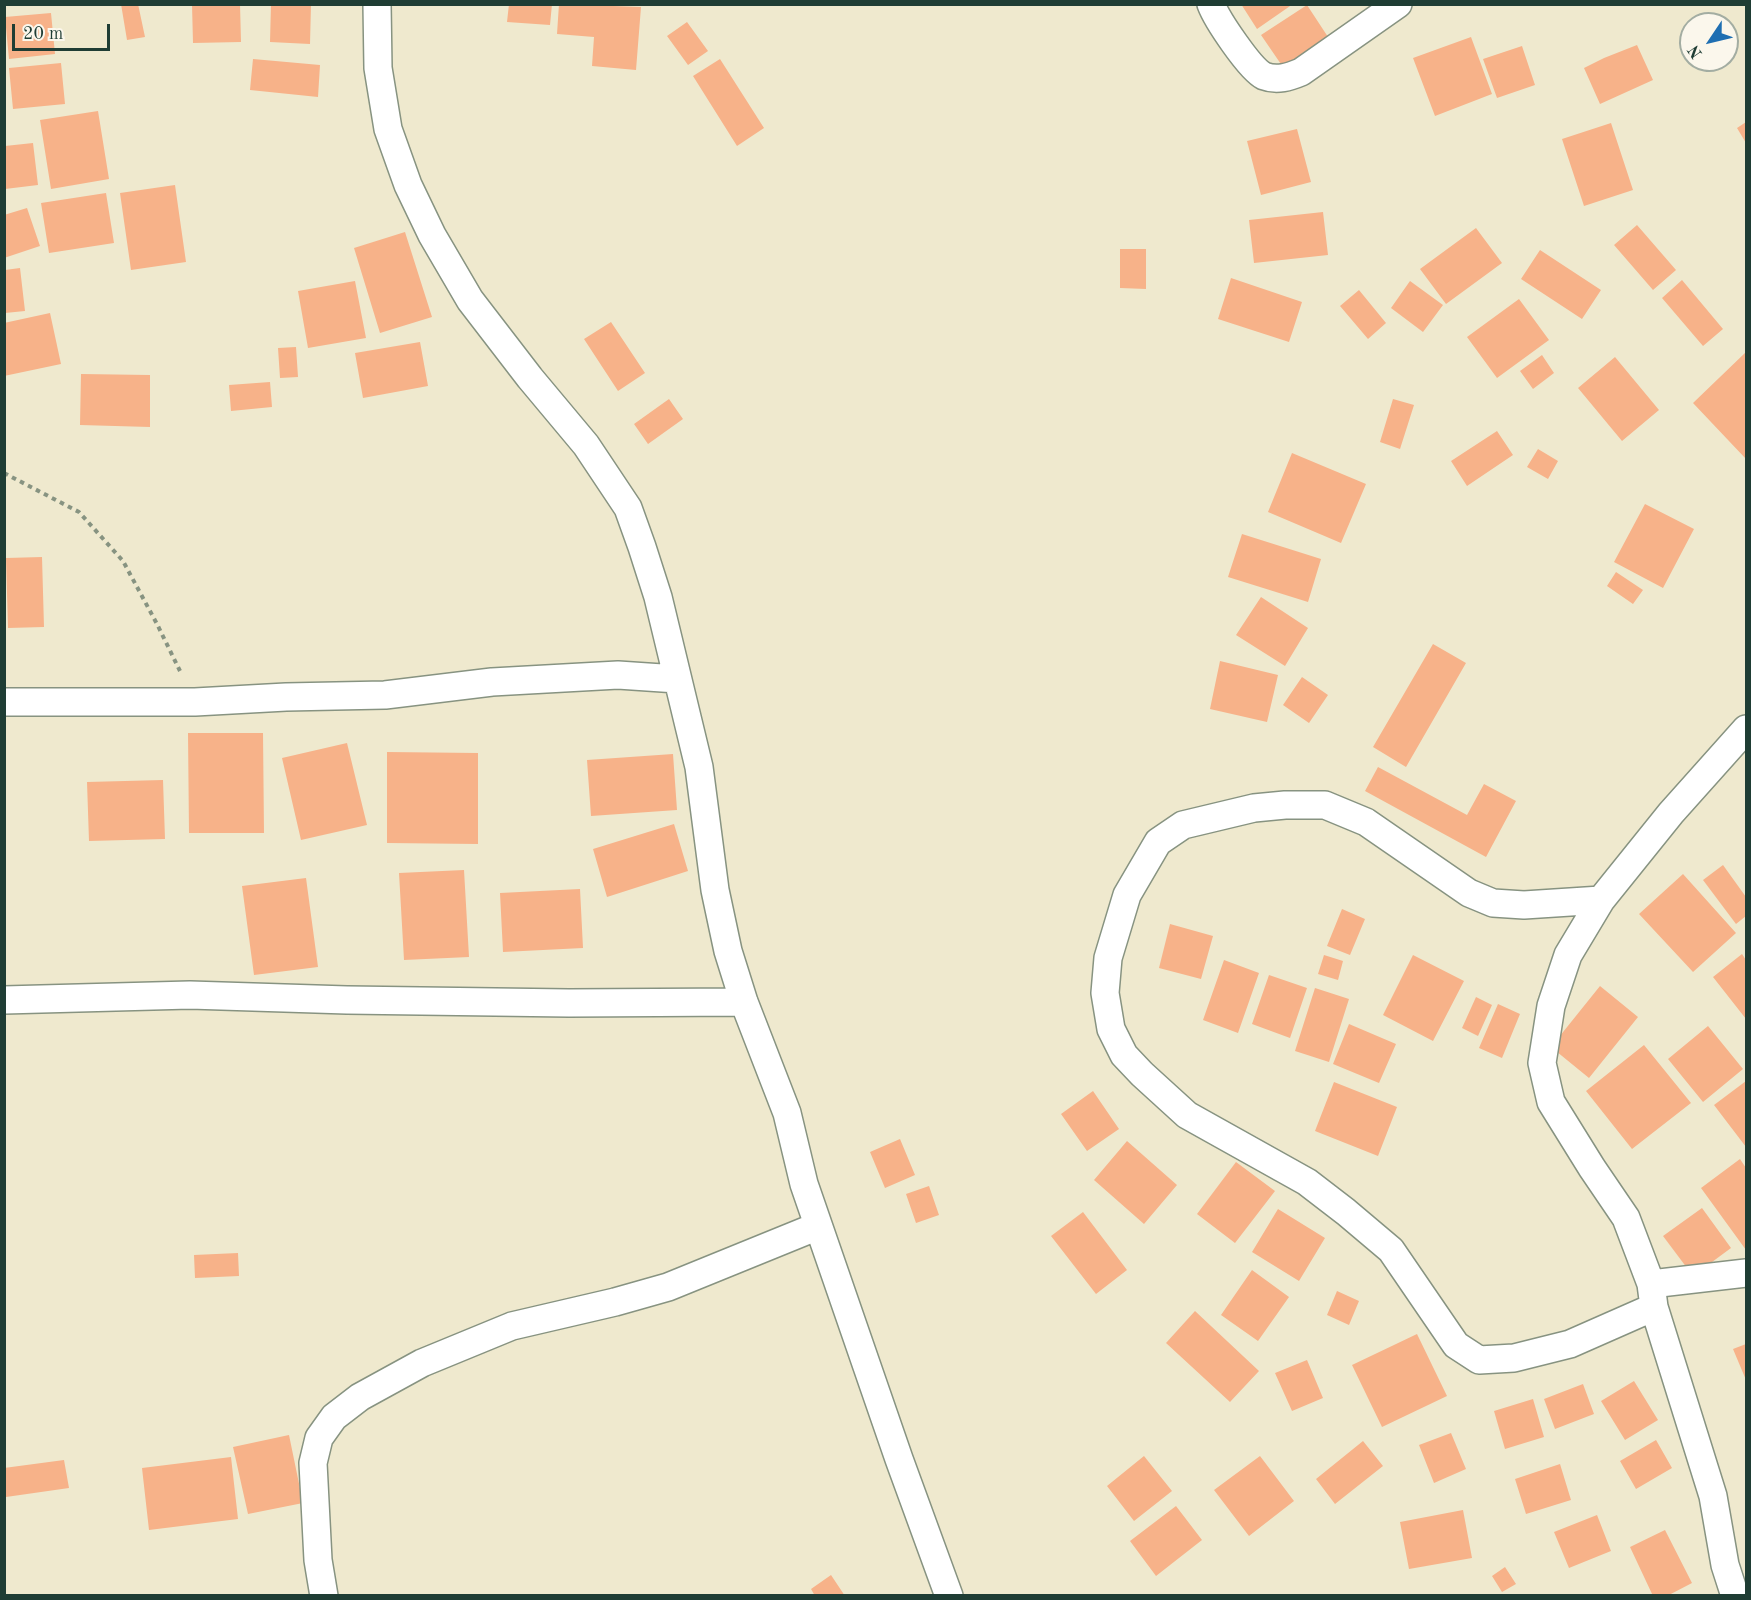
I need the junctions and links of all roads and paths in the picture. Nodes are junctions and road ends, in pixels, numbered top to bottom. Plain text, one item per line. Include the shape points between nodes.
1 (377, 4) edge
2 (1211, 4) edge
3 (1398, 4) edge
4 (4, 473) edge
5 (676, 679) junction
6 (4, 702) edge
7 (195, 702) junction
8 (1746, 729) edge
9 (1601, 900) junction
10 (4, 999) edge
11 (744, 1002) junction
12 (818, 1226) junction
13 (1746, 1273) edge
14 (1652, 1295) junction
15 (324, 1596) edge
16 (948, 1596) edge
17 (1735, 1596) edge

1 - 5 street via 378,68 388,129 408,185 470,300 586,445 628,508 658,597
2 - 3 street via 1242,54 1264,75 1284,79 1301,72
4 - 7 path via 79,512 123,561
5 - 7 street via 618,675 492,682 385,695
5 - 11 street via 699,767 715,890
6 - 7 street
8 - 9 street
9 - 14 street via 1568,955 1551,1006 1542,1063 1551,1102 1626,1218
9 - 14 street via 1493,903 1469,893 1366,822 1325,805 1254,807 1183,825 1158,842 1127,896 1108,958 1105,993 1111,1029 1124,1055 1142,1074 1187,1114 1306,1182 1391,1250 1456,1345 1479,1360 1514,1358 1570,1344
10 - 11 street via 190,995 569,1003
11 - 12 street via 786,1113
12 - 15 street via 668,1287 512,1326 422,1363 360,1397 334,1417 319,1438 314,1463 318,1560
12 - 16 street
13 - 14 street
14 - 17 street via 1713,1496 1725,1565

